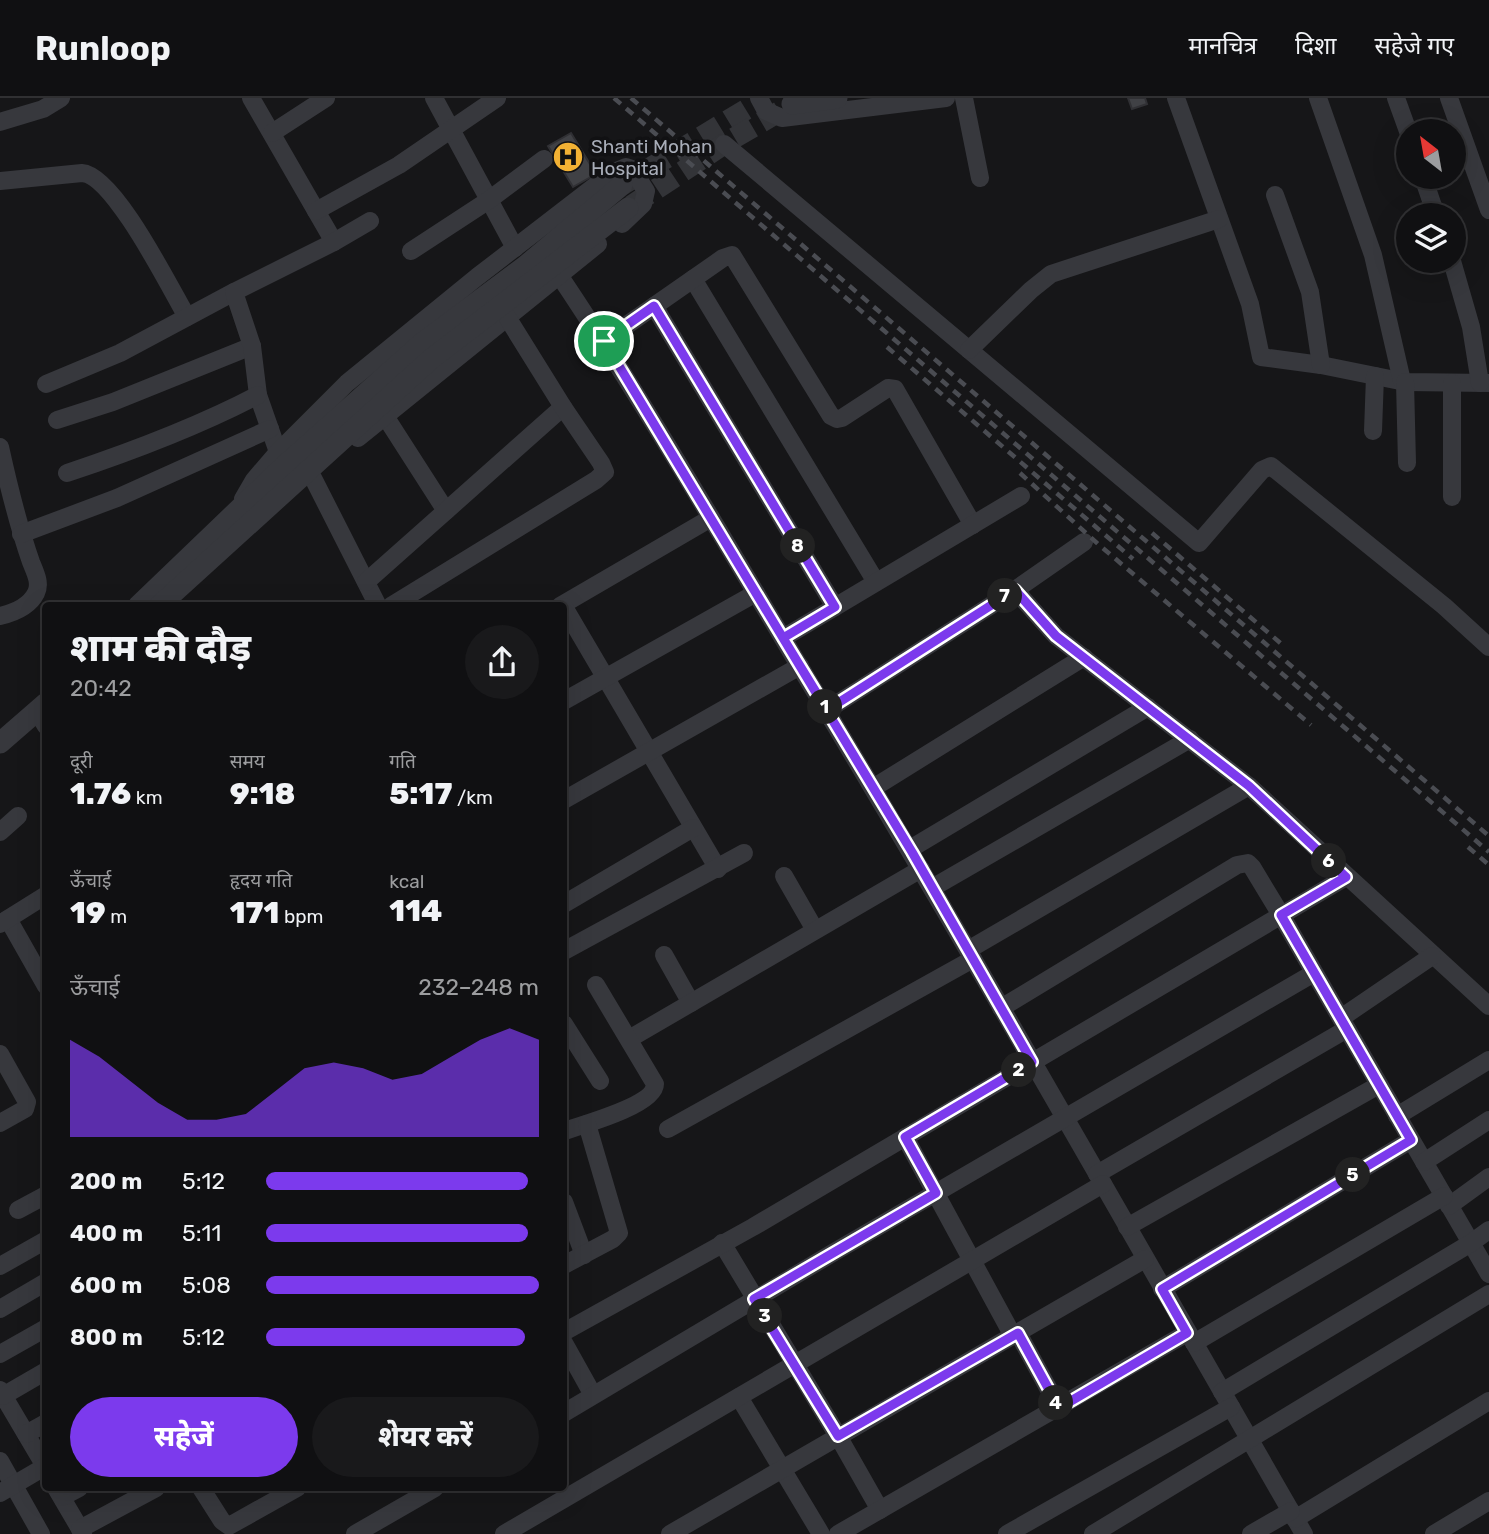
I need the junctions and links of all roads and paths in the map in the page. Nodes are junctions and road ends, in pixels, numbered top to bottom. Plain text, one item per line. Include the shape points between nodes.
1 (61, 98) edge
2 (251, 98) edge
3 (326, 98) edge
4 (434, 98) edge
5 (497, 98) edge
6 (759, 98) edge
7 (837, 98) edge
8 (946, 98) edge
9 (964, 98) edge
10 (1176, 98) edge
11 (1318, 98) edge
12 (1396, 98) edge
13 (1449, 98) edge
14 (792, 104) tunnel mouth
15 (1404, 119) edge
16 (0, 122) edge
17 (452, 129) junction
18 (272, 132) junction
19 (724, 144) dead end
20 (544, 159) dead end
21 (980, 178) dead end
22 (0, 181) edge
23 (622, 185) tunnel mouth
24 (1275, 195) dead end
25 (489, 200) junction
26 (628, 208) tunnel mouth
27 (1489, 210) edge
28 (316, 211) junction
29 (1219, 219) junction
30 (370, 221) dead end
31 (334, 242) junction
32 (515, 248) junction
33 (411, 251) dead end
34 (1455, 273) edge
35 (559, 275) junction
36 (694, 279) junction
37 (234, 292) junction
38 (654, 306) junction
39 (187, 317) junction
40 (507, 317) junction
41 (604, 341) junction
42 (252, 346) junction
43 (969, 350) junction
44 (1321, 365) junction
45 (1375, 376) junction
46 (1404, 382) junction
47 (1452, 383) junction
48 (1485, 383) edge
49 (46, 384) dead end
50 (258, 395) junction
51 (563, 407) junction
52 (385, 416) junction
53 (57, 420) dead end
54 (270, 429) junction
55 (1373, 431) dead end
56 (0, 447) edge
57 (278, 452) junction
58 (1407, 463) dead end
59 (67, 473) dead end
60 (313, 478) junction
61 (1021, 496) dead end
62 (1451, 497) dead end
63 (236, 511) junction
64 (446, 511) junction
65 (711, 518) junction
66 (972, 525) junction
67 (21, 534) junction
68 (1084, 542) dead end
69 (216, 554) junction
70 (366, 582) junction
71 (876, 582) junction
72 (1015, 590) junction
73 (756, 593) junction
74 (142, 602) edge
75 (163, 602) edge
76 (376, 602) edge
77 (398, 602) edge
78 (567, 603) edge
79 (835, 607) junction
80 (567, 615) edge
81 (0, 616) edge
82 (783, 638) junction
83 (1489, 647) edge
84 (1084, 657) junction
85 (800, 666) junction
86 (604, 678) junction
87 (567, 699) edge
88 (1148, 706) junction
89 (827, 710) junction
90 (42, 714) edge
91 (1190, 739) junction
92 (0, 743) edge
93 (648, 752) junction
94 (1249, 786) junction
95 (873, 788) junction
96 (567, 798) edge
97 (18, 816) dead end
98 (693, 828) junction
99 (0, 832) edge
100 (910, 849) junction
101 (744, 853) dead end
102 (718, 869) junction
103 (921, 869) junction
104 (784, 876) dead end
105 (1346, 877) junction
106 (932, 888) junction
107 (42, 897) edge
108 (567, 902) edge
109 (1281, 915) junction
110 (4, 921) edge
111 (815, 930) junction
112 (567, 949) edge
113 (664, 955) dead end
114 (970, 955) junction
115 (1432, 956) junction
116 (1314, 973) junction
117 (42, 980) edge
118 (596, 985) dead end
119 (691, 1003) junction
120 (1489, 1006) edge
121 (1001, 1008) junction
122 (1344, 1024) junction
123 (567, 1029) edge
124 (629, 1038) junction
125 (0, 1054) edge
126 (1489, 1060) edge
127 (1032, 1062) junction
128 (600, 1081) dead end
129 (1379, 1085) junction
130 (1397, 1116) junction
131 (1064, 1119) junction
132 (1489, 1120) edge
133 (0, 1123) edge
134 (587, 1124) junction
135 (668, 1129) dead end
136 (567, 1130) edge
137 (905, 1137) junction
138 (1411, 1140) junction
139 (1424, 1162) junction
140 (1489, 1177) edge
141 (1100, 1179) junction
142 (936, 1193) junction
143 (42, 1197) edge
144 (1446, 1201) junction
145 (18, 1210) dead end
146 (567, 1210) edge
147 (1127, 1227) junction
148 (1489, 1230) edge
149 (42, 1242) edge
150 (722, 1243) junction
151 (1471, 1243) junction
152 (584, 1255) junction
153 (1145, 1259) junction
154 (972, 1260) junction
155 (567, 1264) edge
156 (0, 1266) edge
157 (1489, 1274) edge
158 (42, 1284) edge
159 (1162, 1289) junction
160 (1489, 1294) edge
161 (754, 1299) junction
162 (0, 1309) edge
163 (42, 1330) edge
164 (567, 1330) edge
165 (1015, 1334) junction
166 (1190, 1338) junction
167 (567, 1348) edge
168 (0, 1354) edge
169 (795, 1364) junction
170 (42, 1373) edge
171 (2, 1393) edge
172 (593, 1395) junction
173 (739, 1397) junction
174 (1226, 1400) junction
175 (1489, 1401) edge
176 (1059, 1408) junction
177 (567, 1411) edge
178 (42, 1425) edge
179 (26, 1434) junction
180 (838, 1436) junction
181 (1251, 1440) junction
182 (0, 1461) edge
183 (42, 1462) edge
184 (42, 1469) edge
185 (782, 1469) junction
186 (7, 1489) edge
187 (151, 1491) edge
188 (203, 1491) edge
189 (291, 1491) edge
190 (430, 1491) edge
191 (59, 1492) edge
192 (1489, 1501) edge
193 (880, 1510) junction
194 (1296, 1521) edge
195 (81, 1532) edge
196 (41, 1534) edge
197 (355, 1534) edge
198 (504, 1534) edge
199 (670, 1534) edge
200 (821, 1534) edge
201 (838, 1534) edge
202 (1007, 1534) edge
203 (1093, 1534) edge
204 (1251, 1534) edge
205 (1434, 1534) edge

1 - 16 street via 43,109
2 - 18 street
3 - 18 street
4 - 17 street
5 - 17 street
6 - 8 street via 769,114 782,118
7 - 14 street
9 - 21 street
10 - 29 street
11 - 46 street via 1373,254
12 - 15 street
13 - 27 street
17 - 25 street
17 - 28 street
18 - 28 street
19 - 43 street
20 - 25 street
22 - 39 street via 82,173 94,176 124,209
23 - 63 street via 524,267 421,344
24 - 44 street via 1310,292
25 - 32 street
25 - 33 street
26 - 69 street via 431,359
28 - 31 street
29 - 43 street via 1051,274
29 - 44 street via 1250,304 1261,357
30 - 31 street
31 - 37 street
32 - 35 street via 612,173 632,169 645,186 643,204
32 - 57 street via 347,383
34 - 48 street
35 - 40 street
35 - 41 street
36 - 38 street
36 - 66 street via 728,256 736,259 833,419 842,418 888,388 895,389
36 - 71 street
37 - 39 street
37 - 42 street
38 - 41 street
38 - 79 street
39 - 49 street via 120,353
40 - 51 street
40 - 52 street
41 - 65 street
42 - 50 street
42 - 53 street
43 - 83 street via 1199,543 1262,470 1271,466
44 - 45 street
45 - 46 street
45 - 55 street
46 - 47 street
46 - 58 street
47 - 48 street
47 - 62 street
50 - 54 street
50 - 59 street via 145,447
51 - 64 street
51 - 77 street via 601,463 602,477
52 - 60 street
52 - 64 street
54 - 57 street
54 - 67 street via 117,498
56 - 67 street
57 - 63 street
60 - 69 street via 247,537
60 - 70 street
61 - 66 street
63 - 74 street
64 - 70 street
65 - 73 street
65 - 78 street
66 - 71 street
67 - 81 street via 37,579 36,594 28,604
68 - 72 street
69 - 75 street
70 - 76 street
71 - 79 street
72 - 84 street via 1049,630
72 - 89 street
73 - 82 street
73 - 86 street
79 - 82 street
80 - 86 street
82 - 85 street
84 - 88 street
84 - 95 street
85 - 89 street
85 - 93 street
86 - 87 street
86 - 93 street
88 - 91 street
88 - 100 street
89 - 95 street
90 - 92 street
91 - 94 street
91 - 106 street
93 - 96 street
93 - 98 street
94 - 105 street
94 - 114 street
95 - 100 street
97 - 99 street
98 - 102 street
98 - 108 street
100 - 103 street
101 - 102 street
102 - 112 street
103 - 106 street
103 - 111 street
104 - 111 street
105 - 109 street
105 - 115 street
106 - 114 street
107 - 110 street
109 - 116 street
109 - 121 street via 1252,867 1243,863
109 - 127 street
110 - 117 street
111 - 119 street
113 - 119 street
114 - 121 street
114 - 135 street
115 - 120 street
115 - 122 street
116 - 122 street
116 - 131 street
118 - 124 street
119 - 124 street
121 - 127 street
122 - 129 street
122 - 141 street
123 - 128 street
124 - 134 street via 655,1090 631,1107
125 - 133 street via 27,1102 25,1109
126 - 130 street
127 - 131 street
127 - 137 street
129 - 130 street
129 - 147 street
130 - 138 street
131 - 141 street
131 - 142 street
132 - 139 street
134 - 136 street
134 - 152 street via 620,1233
137 - 142 street
137 - 150 street
138 - 139 street
138 - 159 street
139 - 144 street
140 - 144 street
141 - 147 street
141 - 154 street
142 - 154 street
142 - 161 street
143 - 145 street
144 - 151 street
144 - 166 street
146 - 152 street
147 - 153 street
148 - 151 street
149 - 156 street
150 - 161 street
150 - 164 street
151 - 157 street
151 - 174 street
152 - 155 street
153 - 159 street
153 - 165 street
154 - 165 street
154 - 169 street
158 - 162 street
159 - 166 street
160 - 181 street
161 - 169 street
161 - 172 street
163 - 168 street
165 - 176 street
165 - 180 street
166 - 174 street
166 - 176 street
167 - 172 street
169 - 173 street
169 - 180 street
170 - 171 street
171 - 179 street
172 - 177 street
173 - 185 street
173 - 198 street
174 - 181 street
174 - 202 street
175 - 194 street
176 - 193 street
178 - 179 street
179 - 183 street
180 - 185 street
180 - 193 street
181 - 194 street
181 - 203 street
182 - 186 street
184 - 186 street
185 - 199 street
185 - 200 street
186 - 196 street
187 - 195 street
188 - 189 street via 229,1526
190 - 197 street
191 - 195 street
192 - 205 street
193 - 201 street
194 - 204 street

